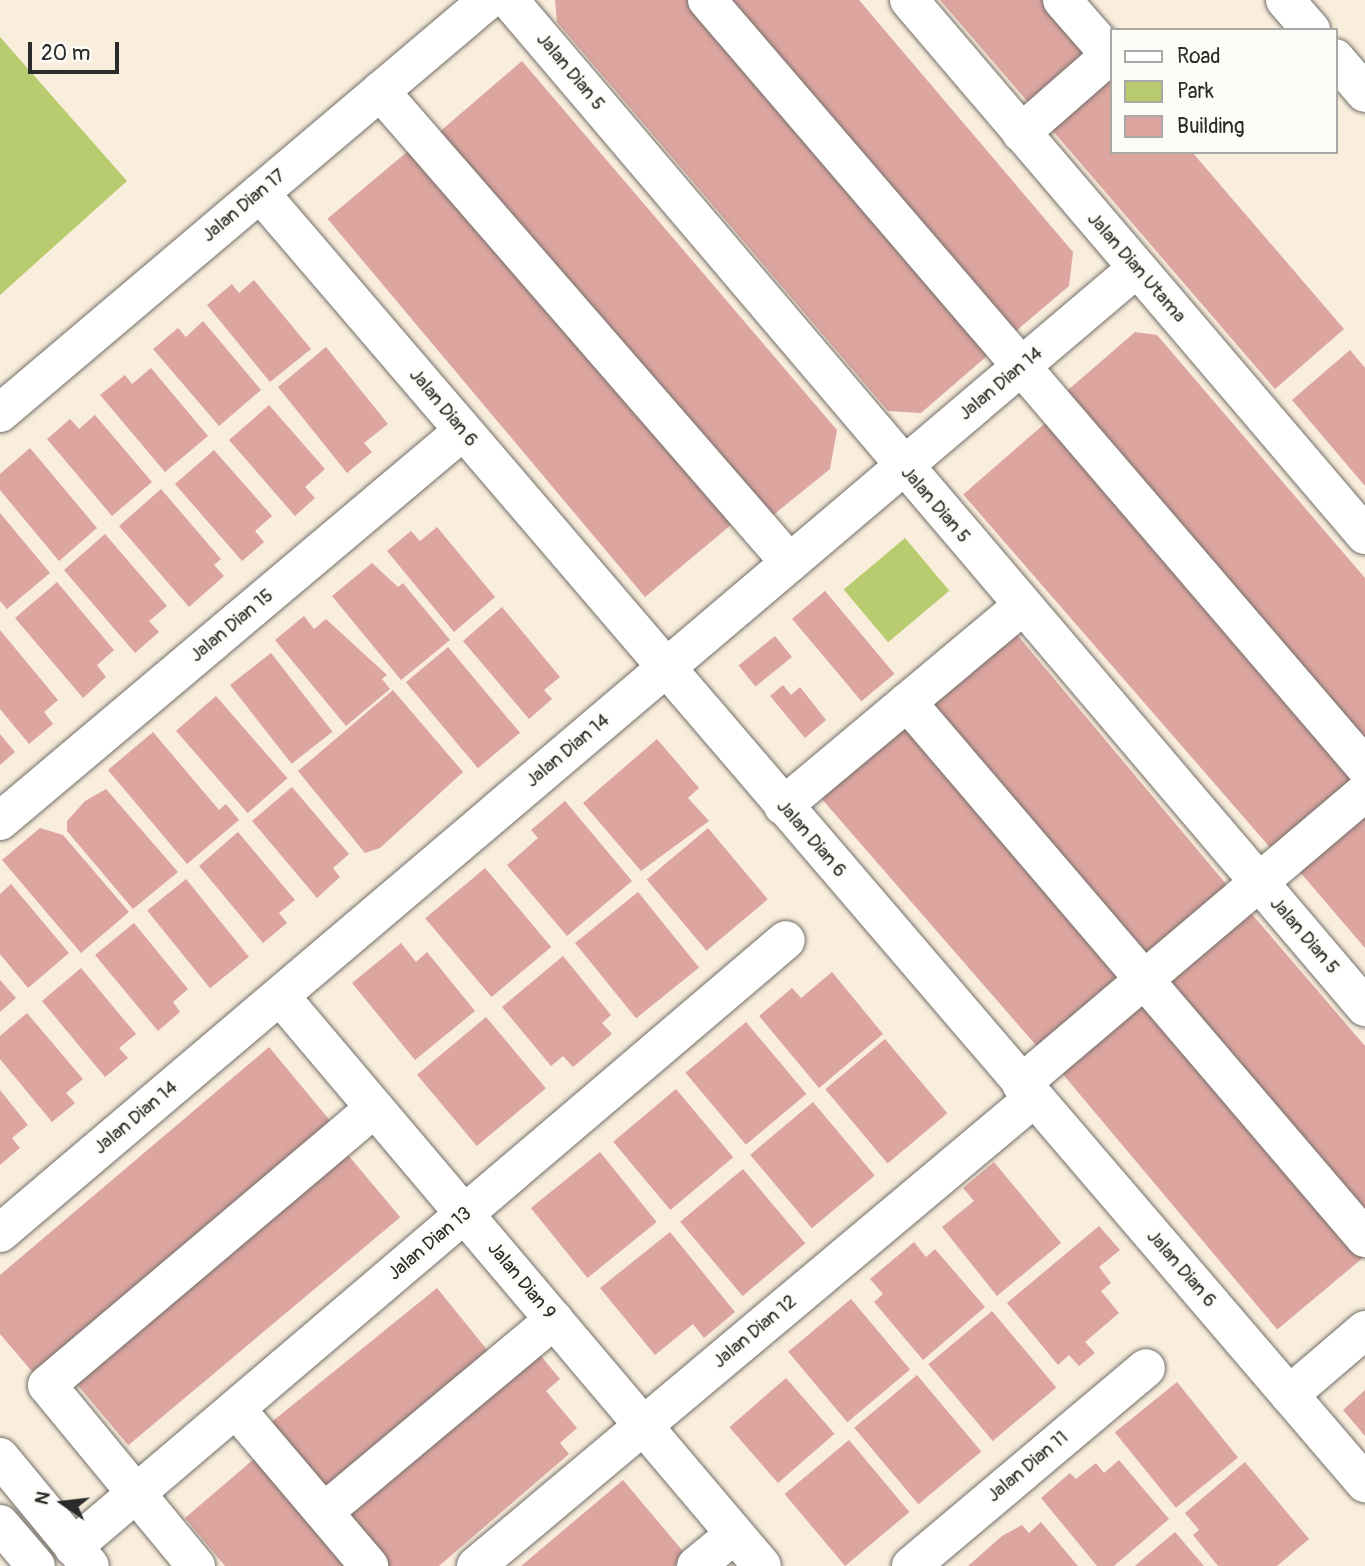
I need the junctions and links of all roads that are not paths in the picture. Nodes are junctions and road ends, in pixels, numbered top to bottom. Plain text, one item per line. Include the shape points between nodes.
1 (488, 0) edge
2 (509, 0) edge
3 (707, 0) edge
4 (909, 0) edge
5 (1062, 0) edge
6 (1285, 0) edge
7 (1309, 28) edge
8 (380, 91) junction
9 (1021, 133) junction
10 (260, 193) junction
11 (1136, 269) junction
12 (1021, 367) junction
13 (0, 413) edge
14 (463, 431) junction
15 (903, 467) junction
16 (1365, 535) edge
17 (789, 563) junction
18 (1022, 606) junction
19 (665, 669) junction
20 (907, 702) junction
21 (1365, 767) edge
22 (1365, 792) edge
23 (783, 806) junction
24 (0, 821) edge
25 (1258, 883) junction
26 (786, 940) dead end
27 (1144, 979) junction
28 (280, 996) junction
29 (1365, 1007) edge
30 (1027, 1091) junction
31 (375, 1108) junction
32 (464, 1214) junction
33 (0, 1233) edge
34 (1365, 1238) edge
35 (554, 1320) junction
36 (1365, 1330) edge
37 (1146, 1368) dead end
38 (1289, 1395) junction
39 (236, 1409) junction
40 (643, 1425) junction
41 (0, 1457) edge
42 (1365, 1483) edge
43 (135, 1494) junction
44 (324, 1512) junction
45 (0, 1524) edge
46 (735, 1534) junction
47 (82, 1556) edge
48 (36, 1566) edge
49 (196, 1566) edge
50 (369, 1566) edge
51 (476, 1566) edge
52 (696, 1566) edge
53 (762, 1566) edge
54 (911, 1566) edge

1 - 8 street, Jalan Dian 17
2 - 15 street, Jalan Dian 5
3 - 12 street
4 - 9 street, Jalan Dian Utama
5 - 9 street via 1110,55
6 - 7 street
8 - 10 street, Jalan Dian 17
8 - 17 street
9 - 11 street, Jalan Dian Utama
10 - 13 street, Jalan Dian 17
10 - 14 street, Jalan Dian 6
11 - 12 street, Jalan Dian 14
11 - 16 street, Jalan Dian Utama
12 - 15 street, Jalan Dian 14
12 - 21 street
14 - 19 street, Jalan Dian 6
14 - 24 street, Jalan Dian 15
15 - 17 street, Jalan Dian 14
15 - 18 street, Jalan Dian 5
17 - 19 street, Jalan Dian 14
18 - 20 street
18 - 25 street, Jalan Dian 5
19 - 23 street, Jalan Dian 6
19 - 28 street, Jalan Dian 14
20 - 23 street
20 - 27 street
22 - 25 street, Jalan Dian 12
23 - 30 street, Jalan Dian 6
25 - 27 street, Jalan Dian 12
25 - 29 street, Jalan Dian 5
26 - 32 street, Jalan Dian 13
27 - 30 street, Jalan Dian 12
27 - 34 street
28 - 31 street, Jalan Dian 9
28 - 33 street, Jalan Dian 14
30 - 38 street, Jalan Dian 6
30 - 40 street, Jalan Dian 12
31 - 32 street, Jalan Dian 9
31 - 43 street via 47,1385
32 - 35 street, Jalan Dian 9
32 - 39 street, Jalan Dian 13
35 - 40 street, Jalan Dian 9
35 - 44 street
36 - 38 street
37 - 54 street, Jalan Dian 11
38 - 42 street, Jalan Dian 6
39 - 43 street, Jalan Dian 13
39 - 44 street
40 - 46 street, Jalan Dian 9
40 - 51 street, Jalan Dian 12
41 - 47 street
43 - 47 street, Jalan Dian 13
43 - 49 street
44 - 50 street
45 - 48 street
46 - 52 street
46 - 53 street, Jalan Dian 9

